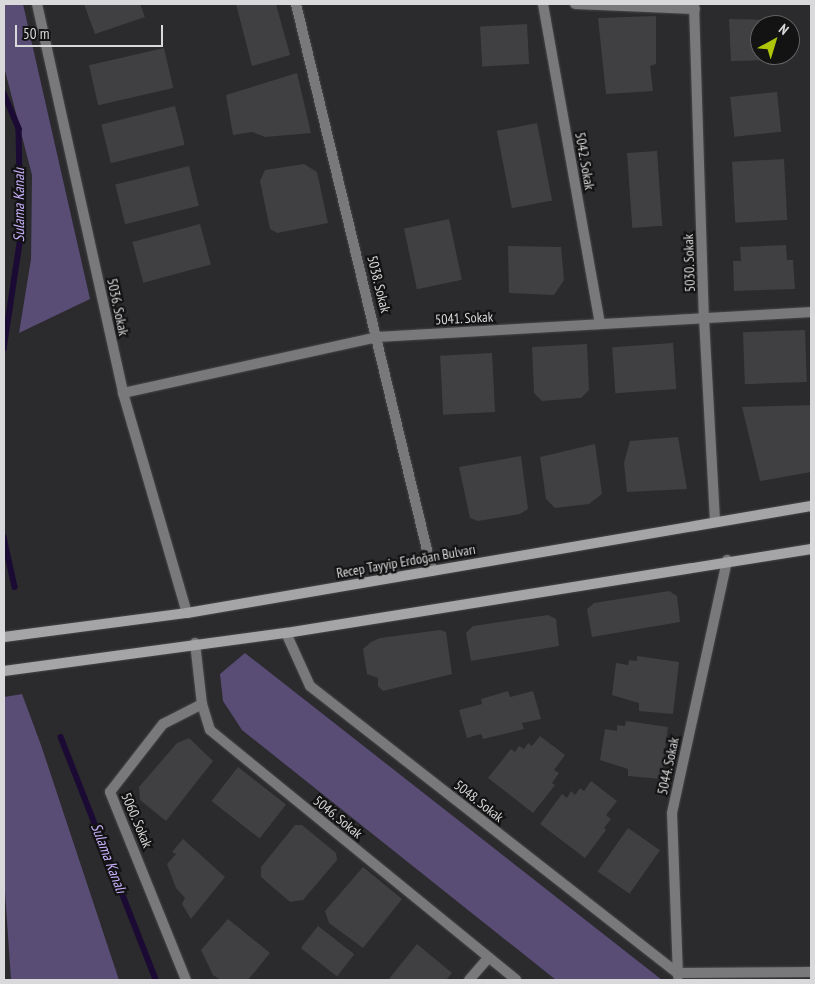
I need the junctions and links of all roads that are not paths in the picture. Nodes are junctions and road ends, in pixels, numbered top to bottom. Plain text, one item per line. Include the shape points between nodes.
1 (37, 4) edge
2 (296, 4) edge
3 (543, 4) edge
4 (575, 4) edge
5 (694, 6) edge
6 (811, 312) edge
7 (704, 318) junction
8 (600, 324) junction
9 (378, 337) junction
10 (123, 393) junction
11 (811, 506) edge
12 (715, 521) junction
13 (811, 549) edge
14 (727, 560) junction
15 (432, 571) junction
16 (186, 612) junction
17 (286, 633) junction
18 (4, 637) edge
19 (195, 643) junction
20 (4, 671) edge
21 (202, 704) junction
22 (488, 958) junction
23 (811, 972) edge
24 (678, 977) edge
25 (186, 980) edge
26 (469, 980) edge
27 (516, 980) edge

1 - 10 street, 5036. Sokak
2 - 9 street, 5038. Sokak
3 - 8 street, 5042. Sokak
4 - 5 street
5 - 7 street, 5030. Sokak
6 - 7 street, 5041. Sokak
7 - 8 street, 5041. Sokak
7 - 12 street, 5030. Sokak
8 - 9 street, 5041. Sokak
9 - 10 street, 5041. Sokak
9 - 15 street, 5038. Sokak
10 - 16 street, 5036. Sokak
11 - 12 main road, Recep Tayyip Erdoğan Bulvarı
12 - 15 main road, Recep Tayyip Erdoğan Bulvarı
13 - 14 main road
14 - 17 main road
14 - 24 street, 5044. Sokak via 672,813
15 - 16 main road, Recep Tayyip Erdoğan Bulvarı
16 - 18 main road, Recep Tayyip Erdoğan Bulvarı
17 - 19 main road
17 - 24 street, 5048. Sokak via 310,686
19 - 20 main road
19 - 21 street, 5046. Sokak
21 - 22 street, 5046. Sokak via 210,730
21 - 25 street, 5060. Sokak via 163,724 110,792
22 - 26 street
22 - 27 street, 5046. Sokak
23 - 24 street

